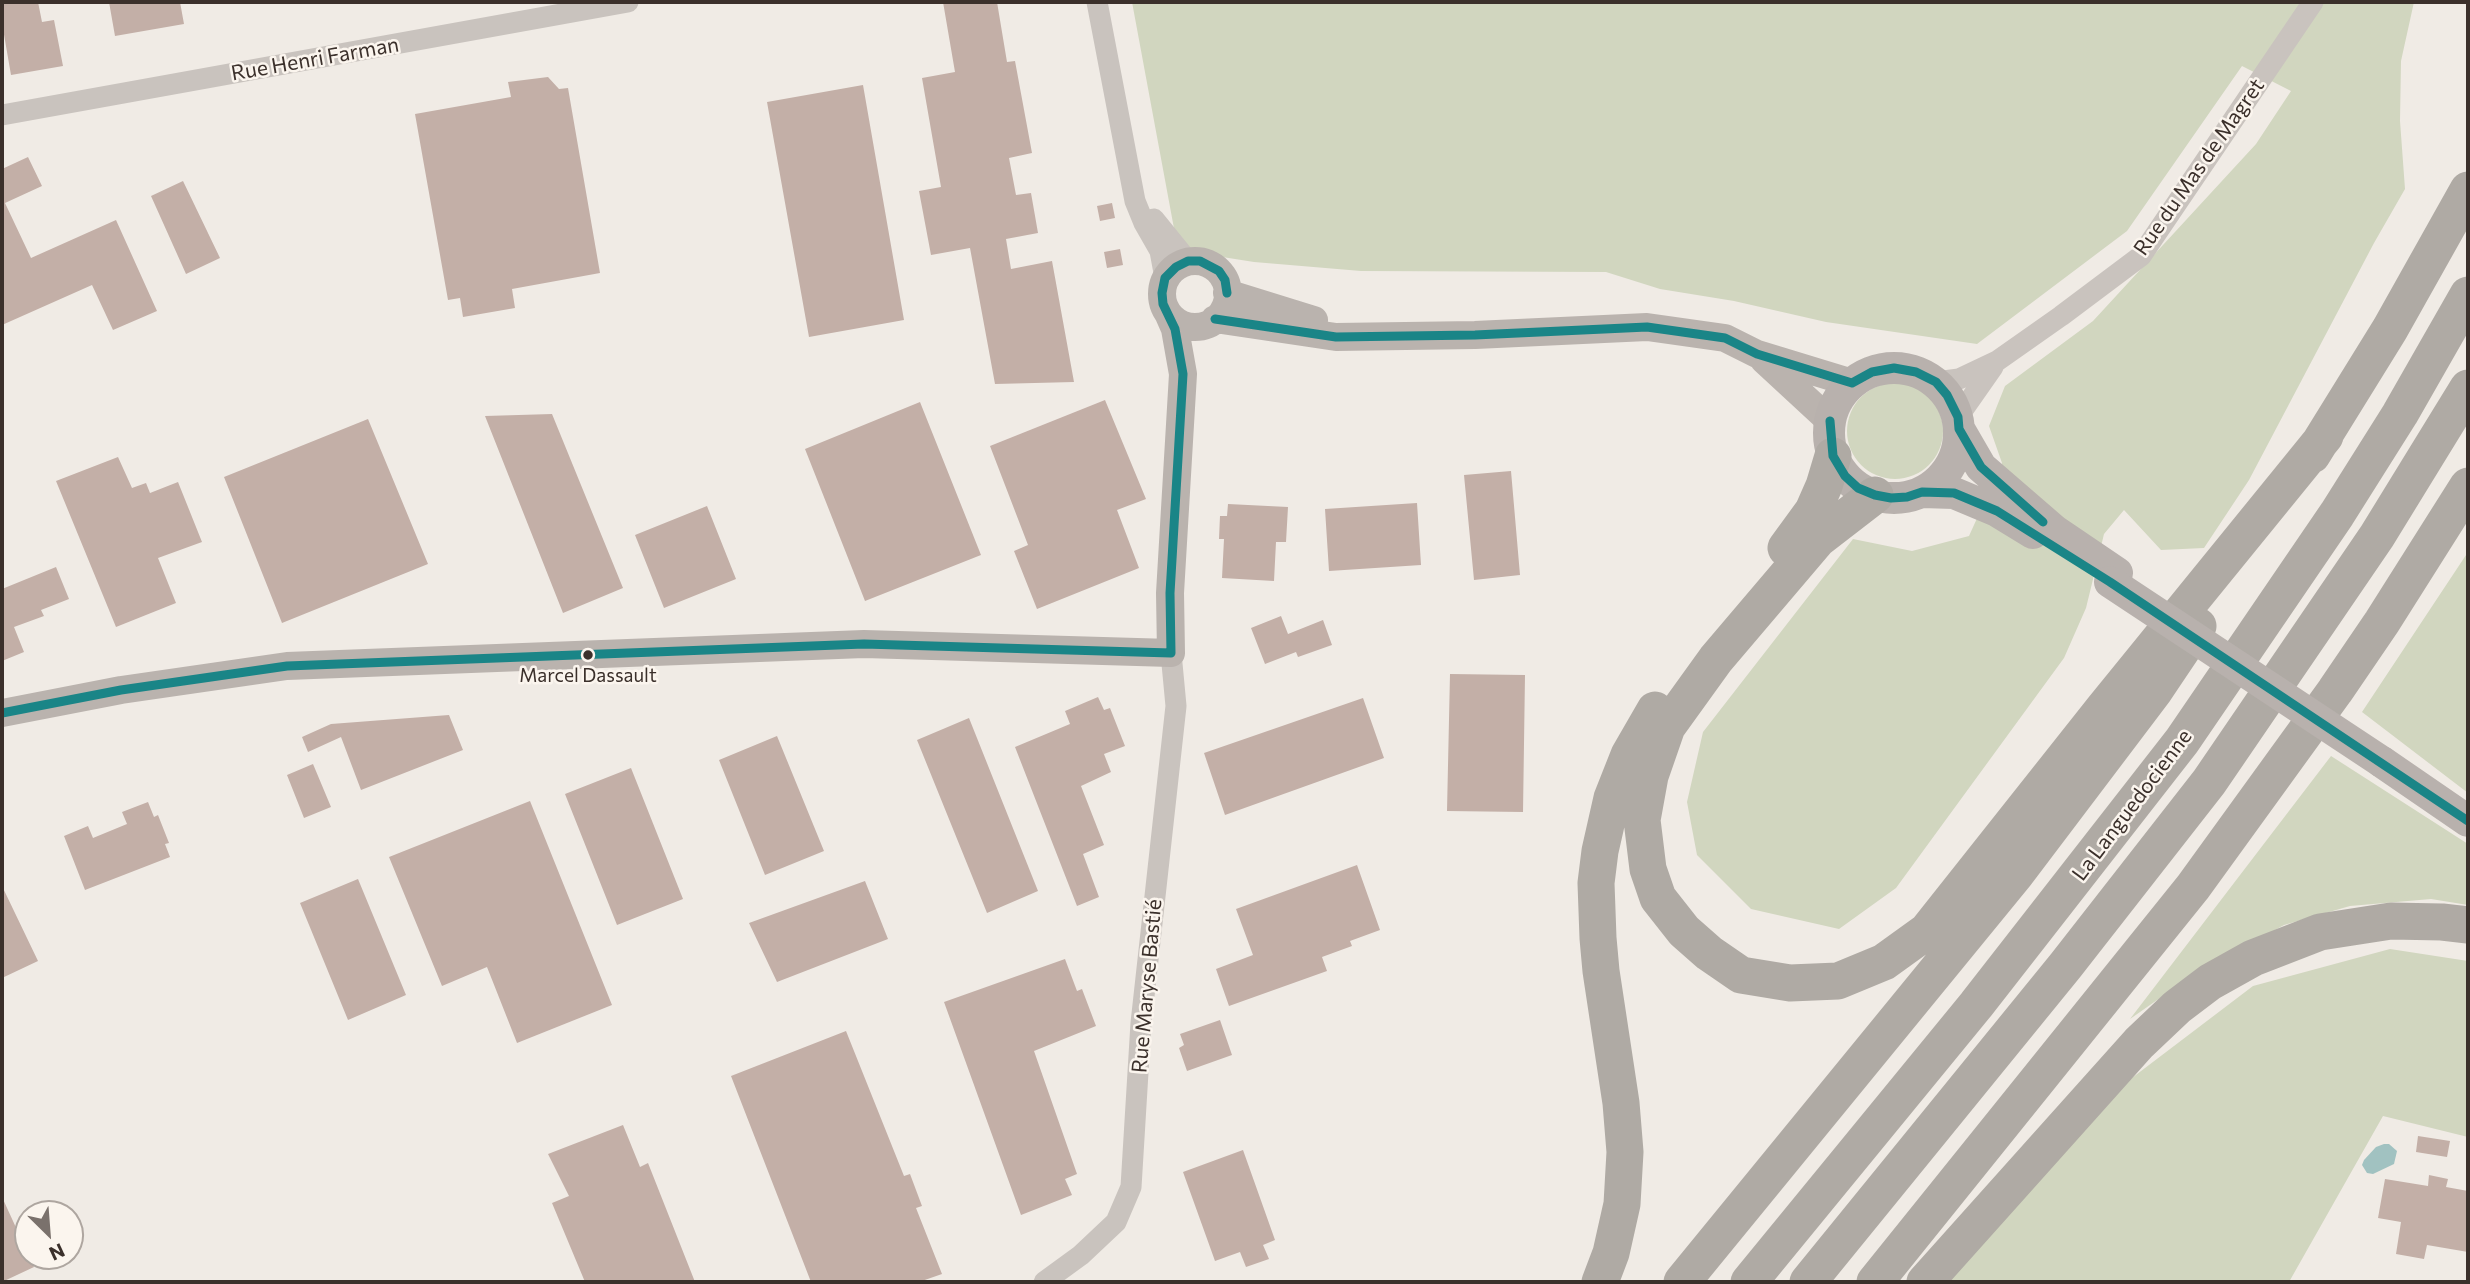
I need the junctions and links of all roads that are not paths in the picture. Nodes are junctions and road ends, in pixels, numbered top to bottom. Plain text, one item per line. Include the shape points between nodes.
1 (628, 2) edge
2 (1097, 2) edge
3 (2312, 2) edge
4 (2, 115) edge
5 (1132, 181) junction
6 (2468, 190) edge
7 (1188, 261) junction
8 (1166, 278) junction
9 (1227, 293) junction
10 (2468, 295) edge
11 (1168, 313) junction
12 (1206, 323) junction
13 (1367, 337) junction
14 (1757, 354) junction
15 (1997, 361) junction
16 (1182, 374) junction
17 (1852, 383) junction
18 (1936, 383) junction
19 (2468, 388) edge
20 (1958, 423) junction
21 (2325, 436) junction
22 (1832, 438) junction
23 (2468, 486) edge
24 (1922, 492) junction
25 (1875, 495) junction
26 (2113, 578) junction
27 (1171, 653) junction
28 (2, 713) edge
29 (2385, 757) junction
30 (2468, 807) edge
31 (2468, 821) edge
32 (2468, 925) edge
33 (1044, 1282) edge
34 (1600, 1282) edge
35 (1682, 1282) edge
36 (1749, 1282) edge
37 (1808, 1282) edge
38 (1875, 1282) edge
39 (1925, 1282) edge

1 - 4 street, Rue Henri Farman
2 - 5 street
3 - 15 street, Rue du Mas de Magret via 2141,256
5 - 7 street via 1156,223
5 - 8 street via 1135,201 1160,251
6 - 21 highway
7 - 8 street
7 - 9 street via 1200,261 1219,271
8 - 11 street via 1162,293
9 - 12 street via 1226,302
9 - 13 street
10 - 36 highway, La Languedocienne via 2344,503 2182,741 1976,1005
11 - 12 street via 1185,325
11 - 16 street
12 - 13 street
12 - 16 street
13 - 14 street via 1647,327 1725,338
14 - 17 street
14 - 22 street
15 - 18 street, Rue du Mas de Magret via 1959,379
15 - 20 street, Rue du Mas de Magret via 1971,395
16 - 27 street
17 - 18 main road via 1872,372 1894,368 1916,372
17 - 22 main road via 1838,400
18 - 20 main road via 1947,395
19 - 37 highway via 2378,536 2209,782 2058,976
20 - 24 main road via 1958,448 1951,466
20 - 26 main road via 1981,467
21 - 25 highway via 1927,931 1884,962 1838,981 1790,983 1741,975 1684,931 1658,898 1648,869 1642,820 1650,776 1667,727 1716,659 1818,539
21 - 35 highway via 2155,690 2015,875
22 - 25 main road via 1845,476
22 - 34 highway via 1818,500 1806,522 1670,687 1629,755 1612,797 1600,850 1596,909 1625,1165 1618,1226
23 - 38 highway via 2382,622 2218,854
24 - 25 main road via 1907,497
24 - 26 main road via 1954,492 1997,511
26 - 29 main road, bridge
27 - 28 street via 864,644 287,666
27 - 33 street, Rue Maryse Bastié via 1176,706 1141,1023 1131,1187 1116,1222
29 - 30 main road
29 - 31 main road
32 - 39 highway via 2415,920 2343,927 2277,946 2210,982 2139,1043

